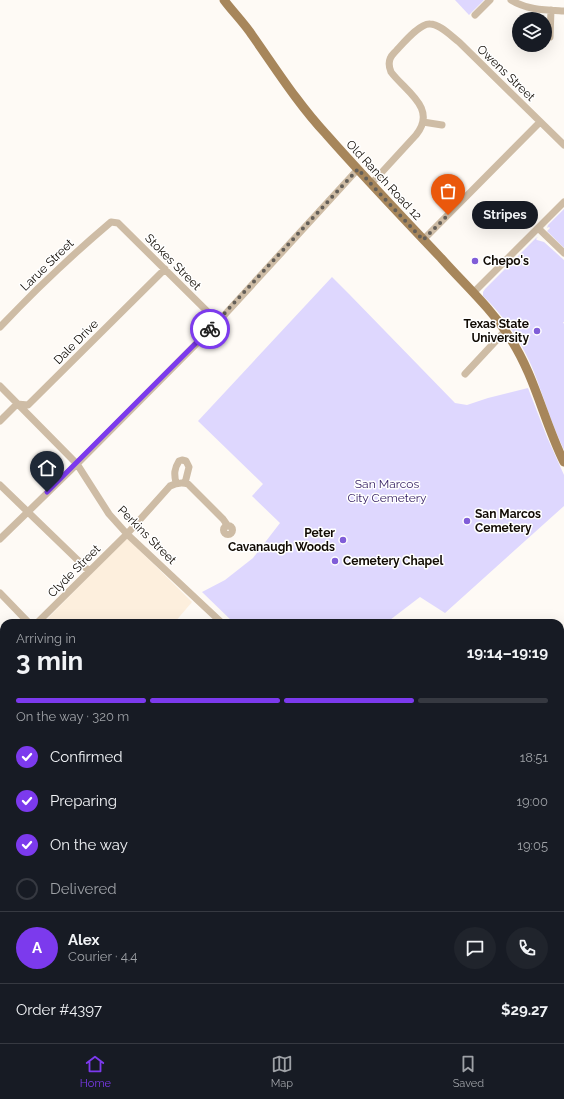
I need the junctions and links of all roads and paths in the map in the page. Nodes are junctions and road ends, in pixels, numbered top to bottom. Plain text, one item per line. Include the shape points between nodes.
1 (224, 0) edge
2 (490, 0) edge
3 (510, 0) edge
4 (551, 10) joint
5 (564, 11) edge
6 (475, 15) dead end
7 (423, 122) junction
8 (540, 122) junction
9 (442, 125) dead end
10 (564, 145) edge
11 (358, 169) junction
12 (371, 184) junction
13 (564, 202) edge
14 (111, 222) joint
15 (538, 228) junction
16 (423, 240) junction
17 (564, 253) edge
18 (165, 269) junction
19 (473, 293) junction
20 (218, 322) junction
21 (0, 327) edge
22 (505, 330) junction
23 (465, 374) dead end
24 (0, 386) edge
25 (17, 404) junction
26 (0, 421) edge
27 (564, 462) edge
28 (76, 464) junction
29 (176, 483) junction
30 (185, 483) junction
31 (0, 485) edge
32 (28, 511) junction
33 (228, 526) dead end
34 (126, 534) junction
35 (0, 539) edge
36 (89, 571) junction
37 (0, 593) edge
38 (25, 619) edge
39 (41, 619) edge
40 (218, 619) edge

1 - 11 main road, Old Ranch Road 12 via 307,113
2 - 6 street
3 - 4 street via 529,8
4 - 5 street
7 - 8 street, Owens Street via 419,102 394,75 389,63 397,49 420,27 433,24 458,42
7 - 9 street
7 - 12 street via 416,135
8 - 10 street, Owens Street
8 - 16 street
11 - 12 main road, Old Ranch Road 12
11 - 20 street
12 - 16 main road, Old Ranch Road 12
13 - 15 street
14 - 18 street, Stokes Street via 118,222
14 - 21 street, Larue Street via 65,262
15 - 17 street
15 - 19 street
16 - 19 main road, Old Ranch Road 12
18 - 20 street, Stokes Street
18 - 25 street, Dale Drive via 28,405
19 - 22 main road, Old Ranch Road 12
20 - 28 street
22 - 23 street
22 - 27 main road, Old Ranch Road 12 via 526,368
24 - 25 street, Perkins Street
25 - 26 street, Dale Drive
25 - 28 street, Perkins Street
28 - 32 street
28 - 34 street, Perkins Street via 109,514
29 - 30 street
29 - 30 street via 175,466 182,460 186,461 189,467
29 - 34 street, Clyde Street via 170,486
30 - 33 street via 224,519
31 - 32 street
32 - 35 street
32 - 36 street
34 - 36 street, Clyde Street
34 - 40 street, Perkins Street
36 - 39 street, Clyde Street
37 - 38 street

